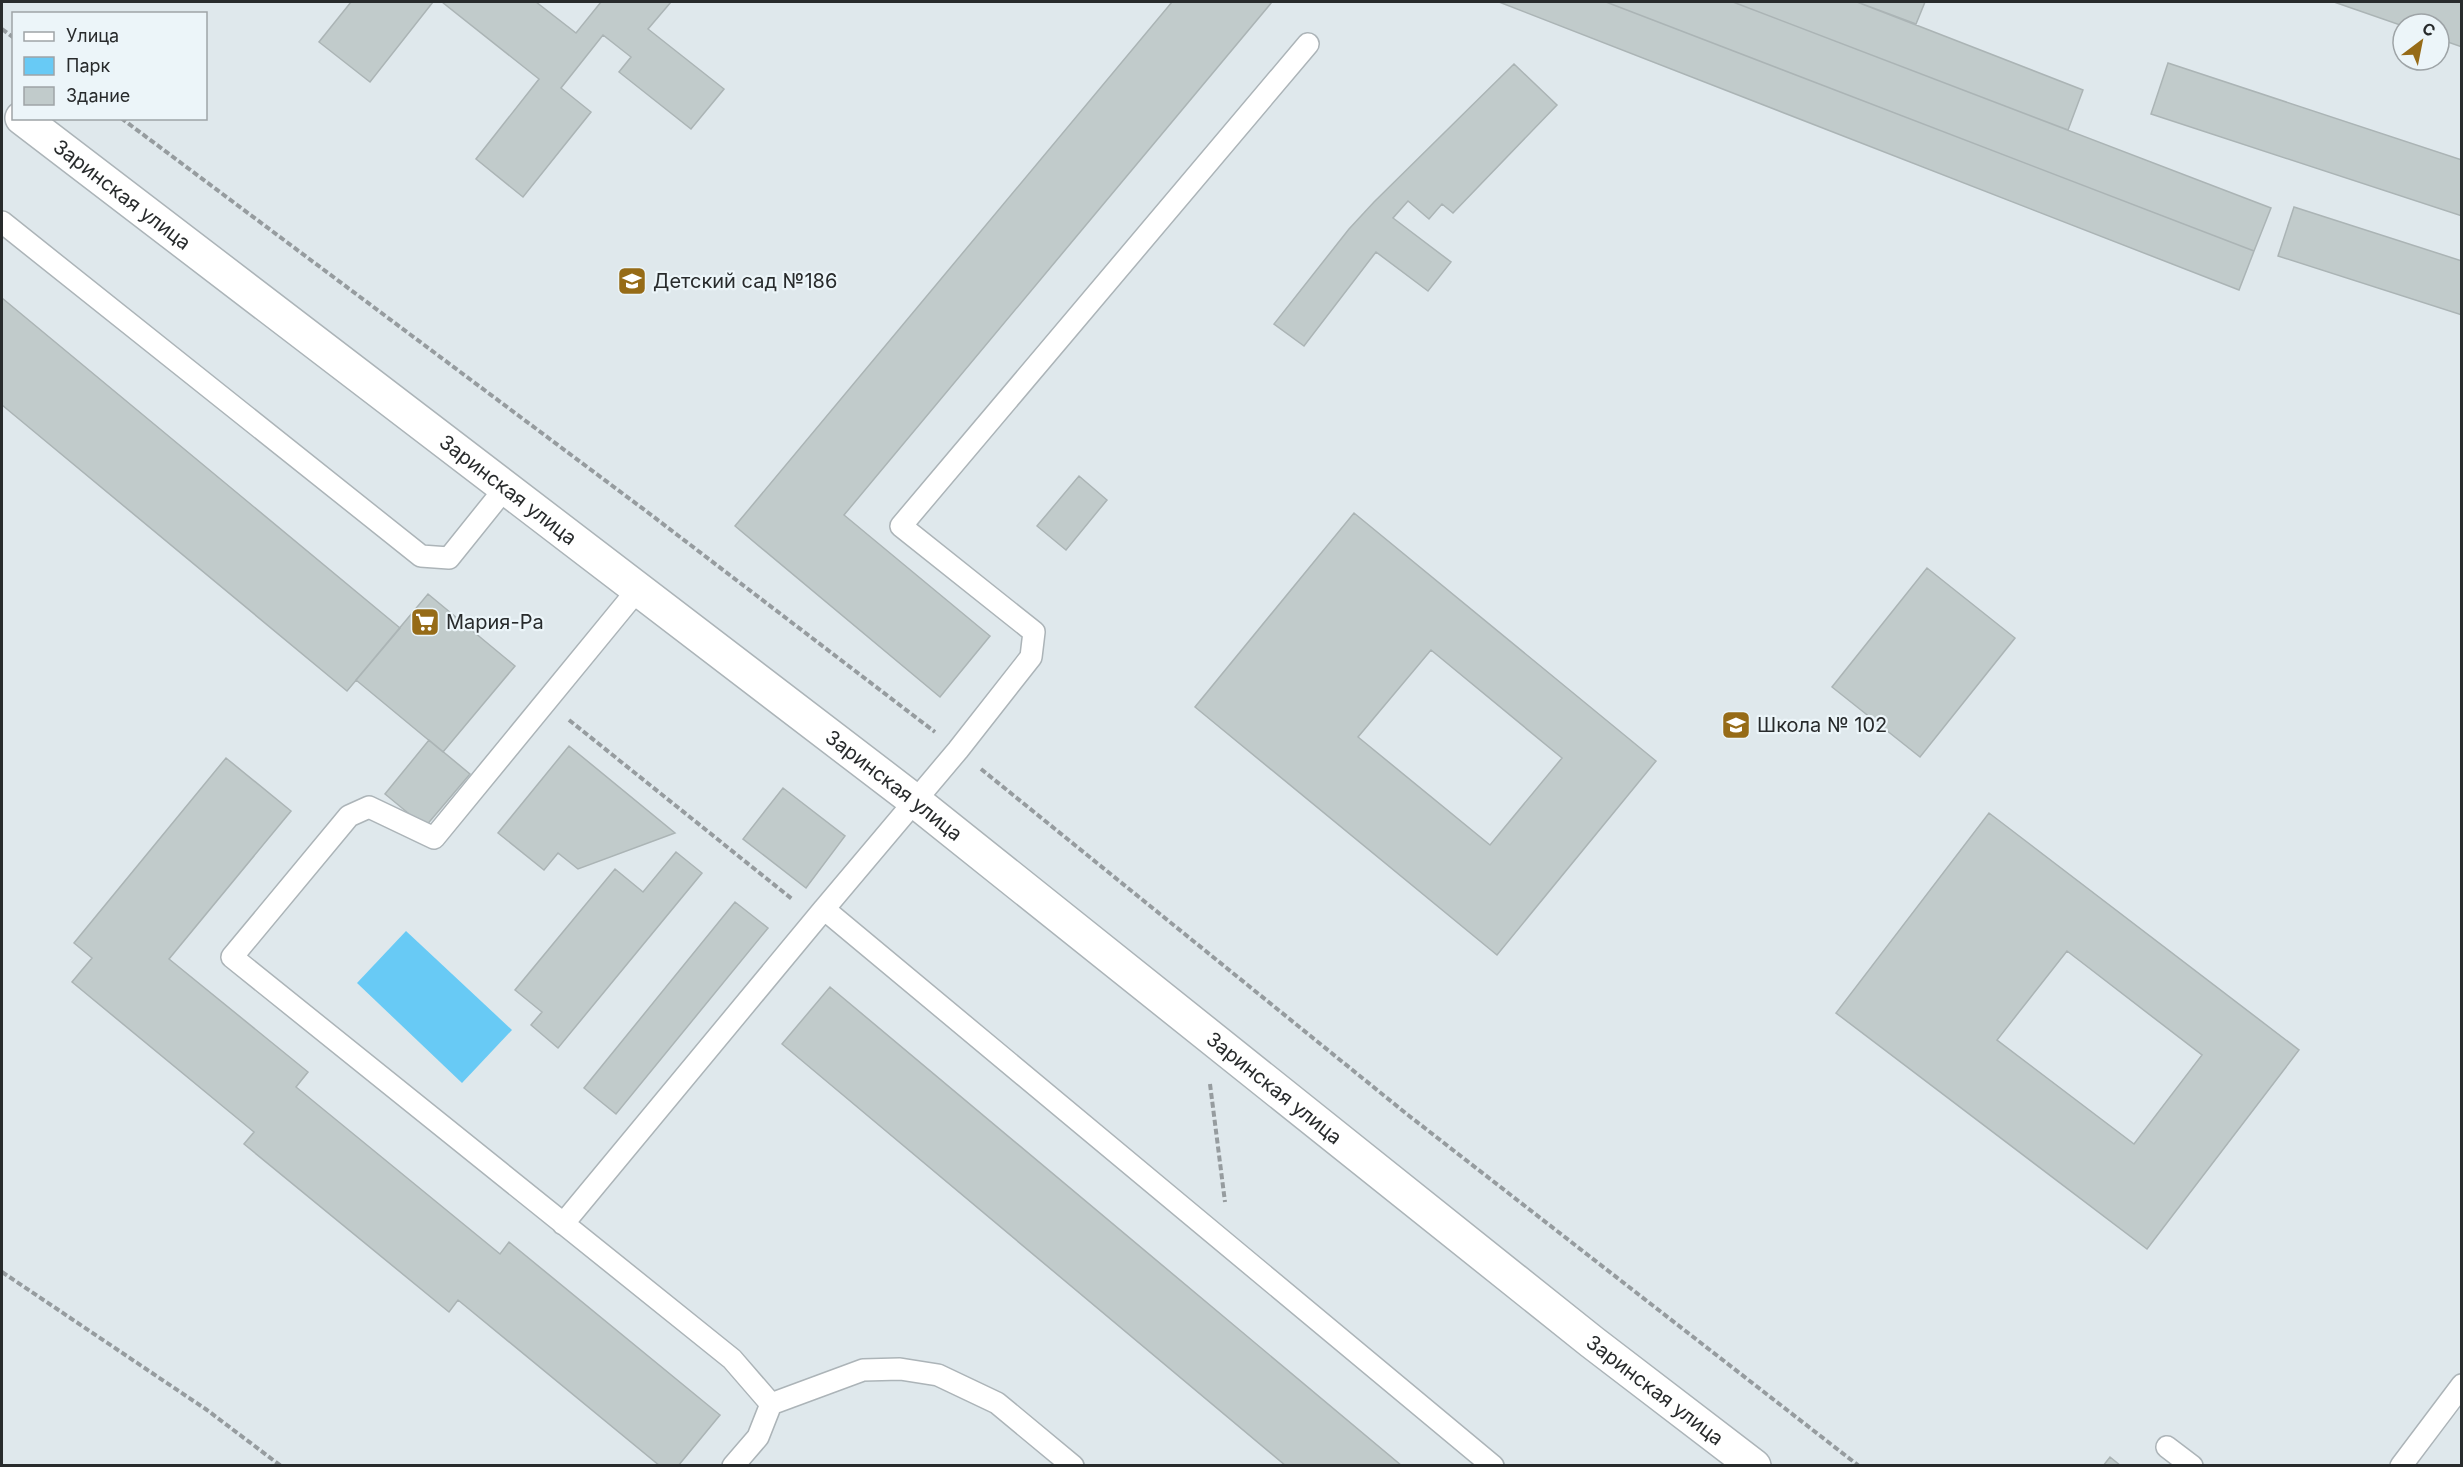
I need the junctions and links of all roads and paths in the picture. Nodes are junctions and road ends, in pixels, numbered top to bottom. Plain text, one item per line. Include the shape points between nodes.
1 (1308, 45) dead end
2 (25, 120) edge
3 (124, 120) edge
4 (2, 222) edge
5 (506, 487) junction
6 (639, 588) junction
7 (547, 702) junction
8 (958, 750) junction
9 (915, 801) junction
10 (825, 909) junction
11 (1210, 1083) dead end
12 (563, 1224) junction
13 (1231, 1247) junction
14 (2, 1272) edge
15 (2462, 1385) edge
16 (771, 1404) junction
17 (2167, 1446) dead end
18 (281, 1466) edge
19 (733, 1466) edge
20 (1073, 1466) edge
21 (1493, 1466) edge
22 (1754, 1466) edge
23 (1859, 1466) edge
24 (2192, 1466) edge
25 (2401, 1466) edge

1 - 8 lane via 901,526 1034,632 1031,657
2 - 5 street, Заринская улица
3 - 8 path
4 - 5 lane via 421,556 449,558
5 - 6 street, Заринская улица
6 - 7 lane
6 - 9 street, Заринская улица
7 - 10 path via 789,898
7 - 12 lane via 434,838 369,807 349,816 232,957
8 - 9 lane
8 - 23 path via 1408,1115
9 - 10 lane
9 - 22 street, Заринская улица via 1592,1342
10 - 12 lane
10 - 13 lane
11 - 13 path
12 - 16 lane via 732,1359
13 - 21 lane
14 - 18 path via 207,1410
15 - 25 lane
16 - 19 lane via 758,1437
16 - 20 lane via 863,1370 900,1369 938,1375 997,1403
17 - 24 lane

